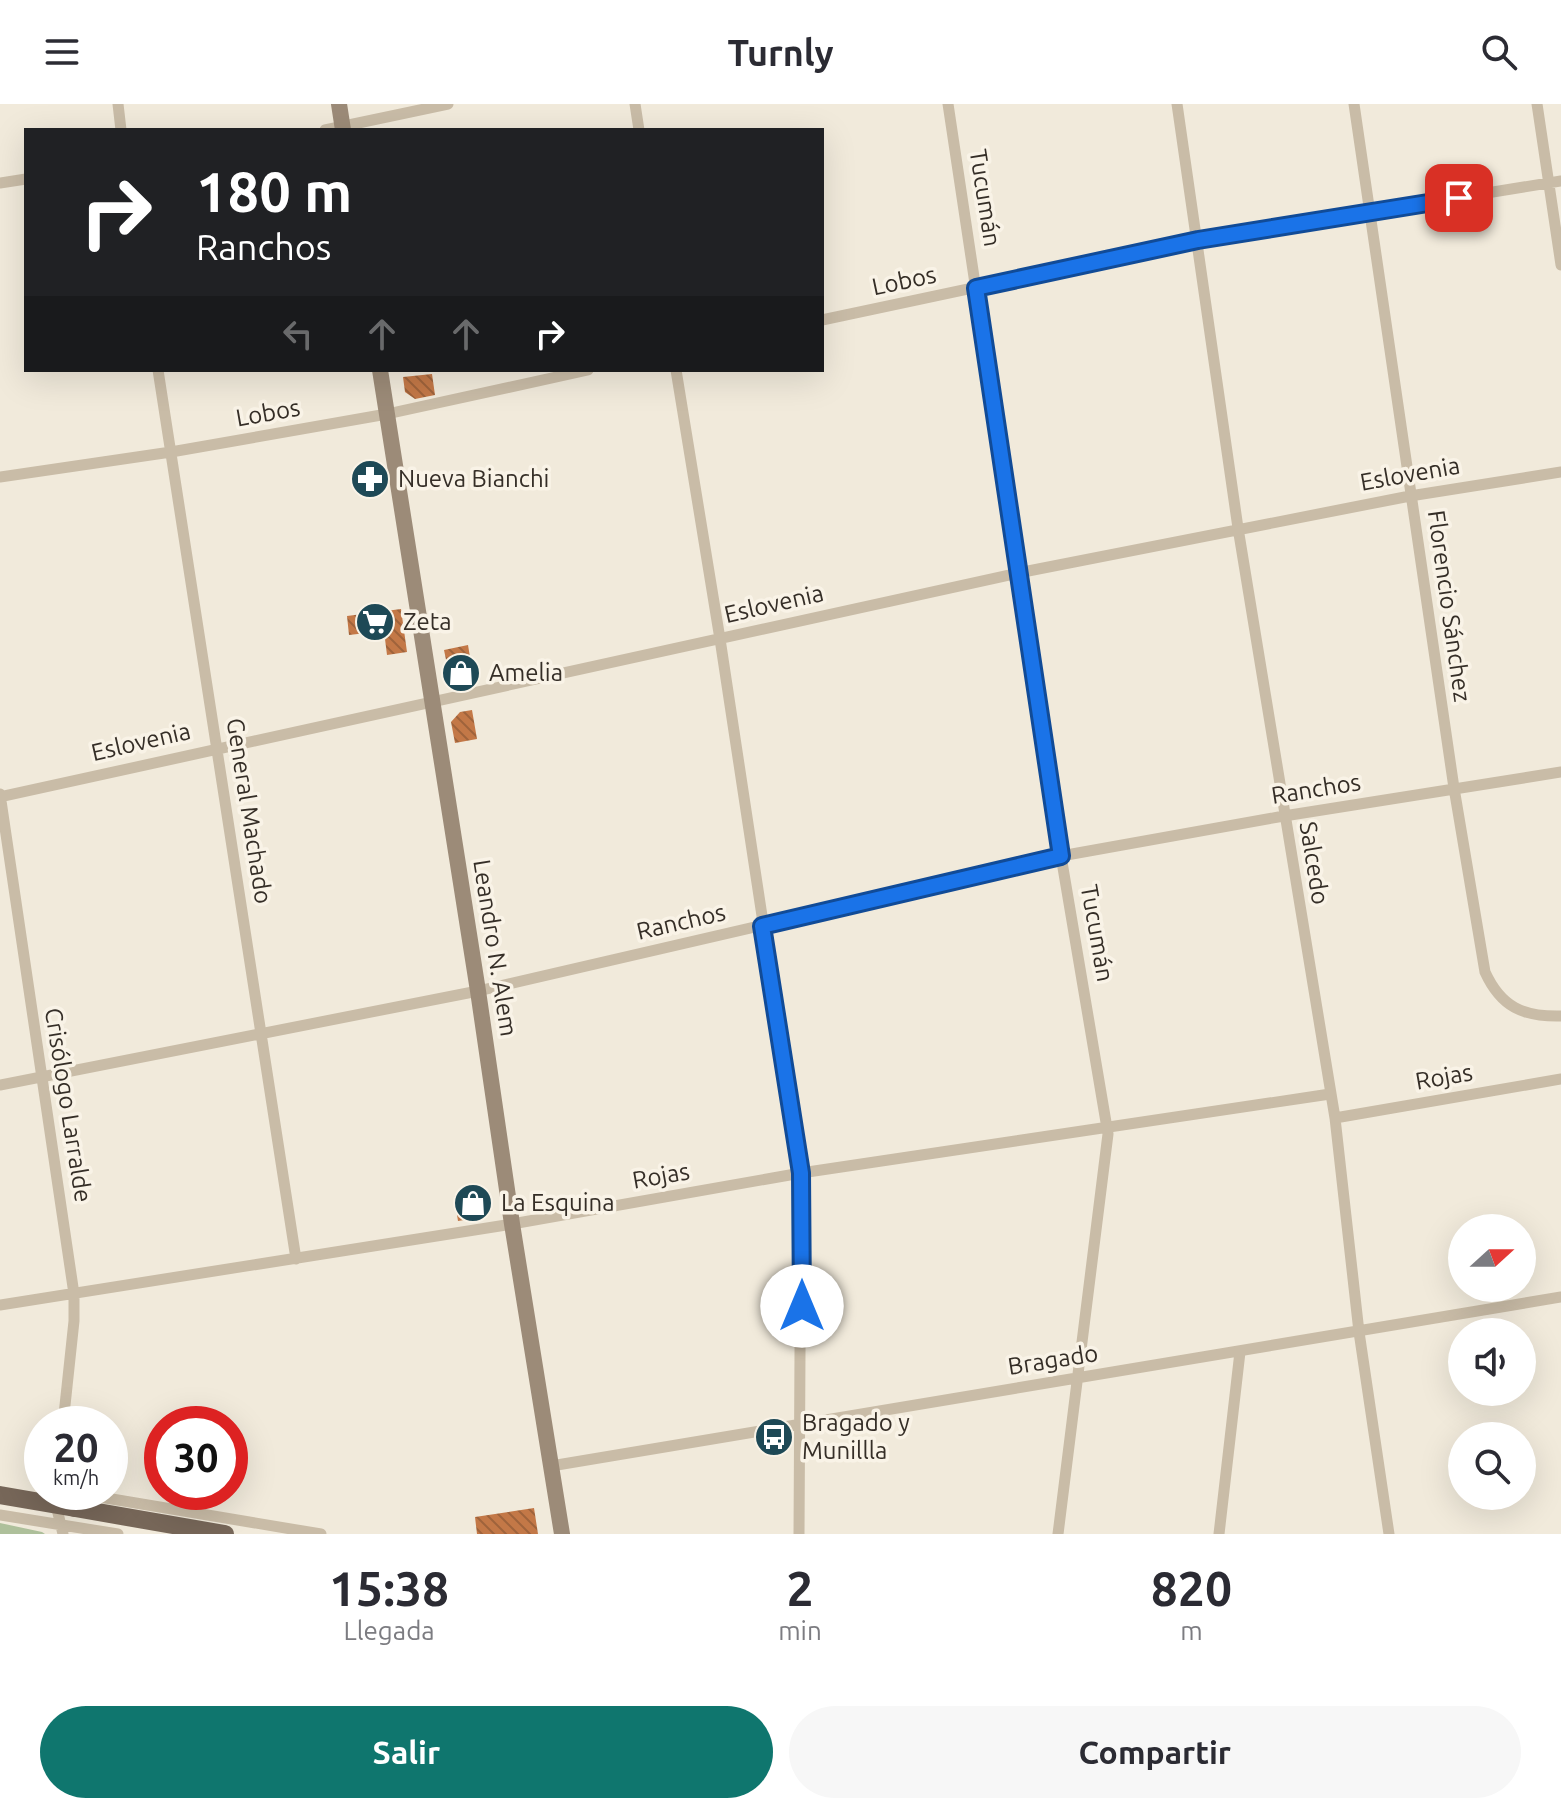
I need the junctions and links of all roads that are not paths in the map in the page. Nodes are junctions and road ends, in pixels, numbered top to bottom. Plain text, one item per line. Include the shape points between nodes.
1 (118, 104) edge
2 (339, 104) edge
3 (448, 104) edge
4 (635, 104) edge
5 (948, 104) edge
6 (1177, 104) edge
7 (1354, 104) edge
8 (1537, 104) edge
9 (121, 128) edge
10 (343, 128) edge
11 (639, 128) edge
12 (24, 179) edge
13 (1555, 182) edge
14 (0, 183) edge
15 (1370, 212) junction
16 (1198, 240) junction
17 (1561, 265) edge
18 (976, 288) junction
19 (824, 320) edge
20 (158, 372) edge
21 (380, 372) edge
22 (579, 372) edge
23 (676, 372) edge
24 (387, 414) junction
25 (171, 452) junction
26 (1561, 472) edge
27 (0, 477) edge
28 (1410, 496) junction
29 (1238, 528) junction
30 (1018, 573) junction
31 (720, 639) junction
32 (433, 702) junction
33 (216, 748) junction
34 (1561, 772) edge
35 (1454, 788) junction
36 (0, 796) edge
37 (1284, 816) junction
38 (1061, 856) junction
39 (762, 926) junction
40 (478, 991) junction
41 (1561, 1016) edge
42 (262, 1033) junction
43 (41, 1076) junction
44 (1561, 1079) edge
45 (0, 1085) edge
46 (1330, 1094) junction
47 (1335, 1118) junction
48 (1107, 1127) junction
49 (801, 1173) junction
50 (512, 1224) junction
51 (296, 1259) junction
52 (74, 1294) junction
53 (1561, 1297) edge
54 (0, 1305) edge
55 (1359, 1332) junction
56 (1240, 1352) junction
57 (1079, 1379) junction
58 (65, 1406) edge
59 (802, 1423) junction
60 (551, 1466) junction
61 (0, 1497) edge
62 (24, 1498) edge
63 (24, 1503) edge
64 (128, 1508) edge
65 (117, 1510) edge
66 (0, 1515) edge
67 (61, 1529) edge
68 (118, 1534) edge
69 (225, 1534) edge
70 (321, 1534) edge
71 (562, 1534) edge
72 (799, 1534) edge
73 (1058, 1534) edge
74 (1219, 1534) edge
75 (1389, 1534) edge

1 - 9 street
2 - 10 street
3 - 10 street
4 - 11 street
5 - 18 street, Tucumán
6 - 16 street, Salcedo
7 - 15 street, Florencio Sánchez
8 - 13 street
12 - 14 street
13 - 15 street, Lobos
13 - 17 street
15 - 16 street, Lobos
15 - 28 street, Florencio Sánchez
16 - 18 street, Lobos
16 - 29 street, Salcedo
18 - 19 street, Lobos
18 - 30 street, Tucumán
20 - 25 street, General Machado
21 - 24 street, Leandro N. Alem
22 - 24 street, Lobos
23 - 31 street
24 - 25 street, Lobos
24 - 32 street, Leandro N. Alem
25 - 27 street, Lobos
25 - 33 street, General Machado
26 - 28 street, Eslovenia
28 - 29 street, Eslovenia
28 - 35 street, Florencio Sánchez
29 - 30 street, Eslovenia
29 - 37 street, Salcedo
30 - 31 street, Eslovenia
30 - 38 street, Tucumán
31 - 32 street, Eslovenia
31 - 39 street
32 - 33 street, Eslovenia
32 - 40 street, Leandro N. Alem
33 - 36 street, Eslovenia
33 - 42 street, General Machado
34 - 35 street, Ranchos
35 - 37 street, Ranchos
35 - 41 street, Florencio Sánchez via 1491,985 1512,1007
36 - 43 street, Crisólogo Larralde
37 - 38 street, Ranchos
37 - 46 street, Salcedo
38 - 39 street, Ranchos
38 - 48 street, Tucumán
39 - 40 street, Ranchos
39 - 49 street
40 - 42 street, Ranchos
40 - 50 street, Leandro N. Alem
42 - 43 street, Ranchos
42 - 51 street, General Machado
43 - 45 street, Ranchos
43 - 52 street, Crisólogo Larralde
44 - 47 street, Rojas
46 - 47 street, Salcedo
46 - 48 street, Rojas
47 - 55 street, Salcedo
48 - 49 street, Rojas
48 - 57 street, Tucumán
49 - 50 street, Rojas
49 - 59 street
50 - 51 street, Rojas
50 - 60 street, Leandro N. Alem
51 - 52 street, Rojas
52 - 54 street, Rojas
52 - 58 street, Crisólogo Larralde
53 - 55 street, Bragado
55 - 56 street, Bragado
55 - 75 street, Salcedo
56 - 57 street, Bragado
56 - 74 street
57 - 59 street, Bragado
57 - 73 street, Tucumán
59 - 60 street, Bragado
59 - 72 street
60 - 71 street, Leandro N. Alem
61 - 62 main road, bridge
61 - 63 street
64 - 70 street
65 - 69 main road
66 - 67 street
67 - 68 street

